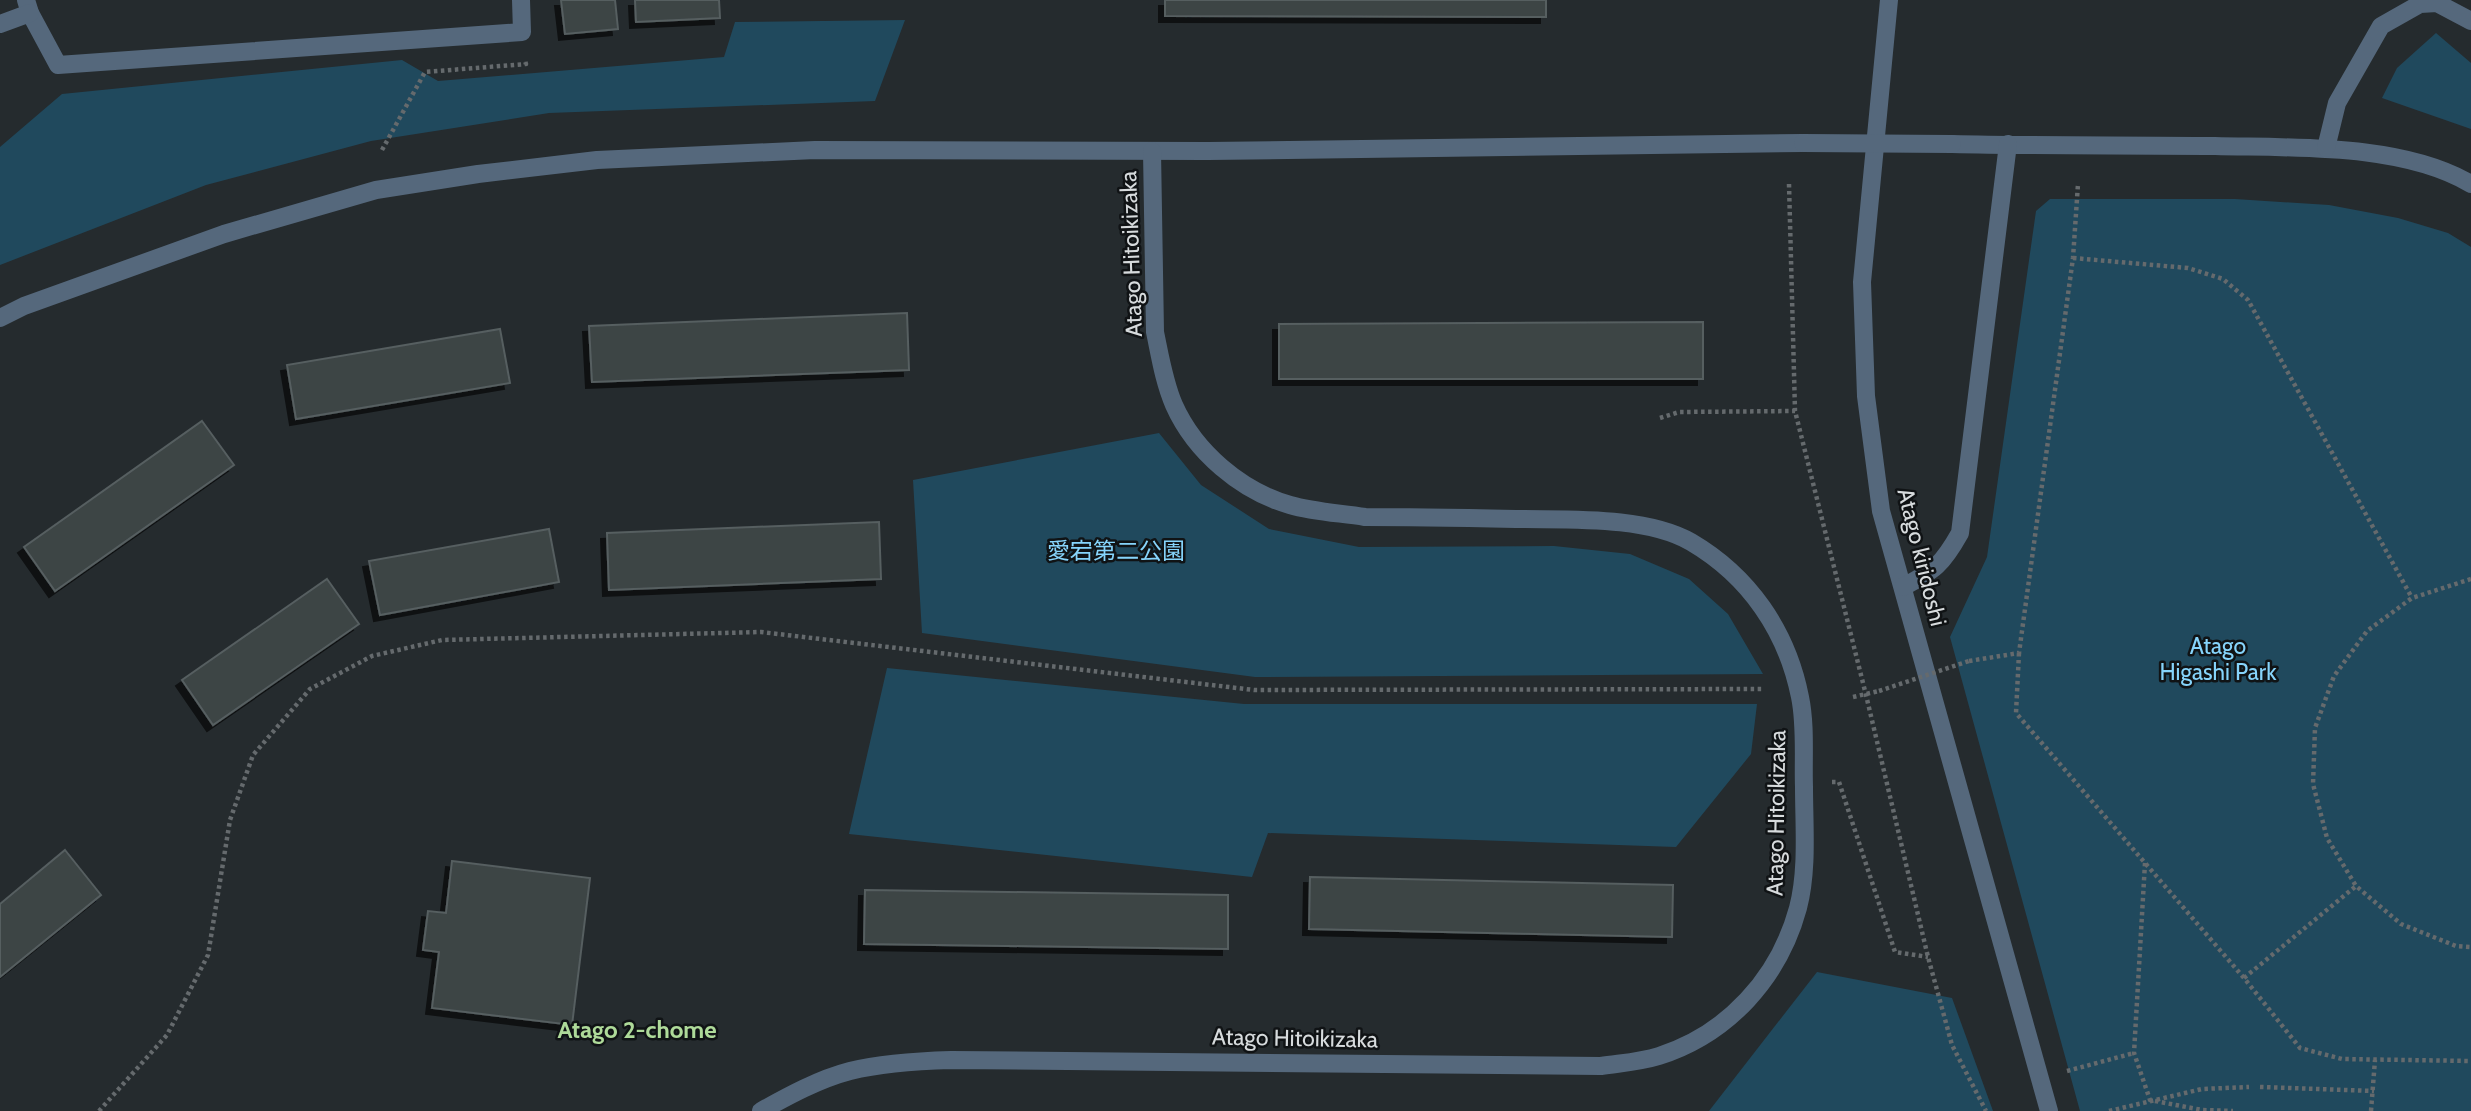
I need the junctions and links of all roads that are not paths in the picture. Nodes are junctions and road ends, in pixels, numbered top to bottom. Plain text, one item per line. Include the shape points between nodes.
1 (521, 0) edge
2 (1889, 0) edge
3 (28, 7) edge
4 (2471, 21) edge
5 (0, 24) edge
6 (2008, 144) junction
7 (2326, 148) junction
8 (1152, 151) junction
9 (2471, 184) edge
10 (0, 318) edge
11 (1903, 587) junction
12 (761, 1111) edge
13 (2049, 1111) edge

1 - 3 street via 522,32 58,65
2 - 11 street, Atago kiridoshi via 1863,282 1866,396 1881,511
3 - 5 street
4 - 7 street via 2437,3 2420,4 2381,26 2337,103
6 - 7 street
6 - 8 street, bridge
6 - 11 street via 1959,533 1937,568
7 - 9 street via 2398,158
8 - 10 street via 815,149 597,160 478,174 376,190 224,234
8 - 12 street, Atago Hitoikizaka via 1155,332 1174,405 1202,449 1223,468 1251,488 1289,505 1325,512 1365,517 1617,522 1659,530 1689,541 1747,586 1771,617 1789,656 1801,699 1802,875 1799,906 1785,945 1746,1003 1688,1045 1657,1057 1601,1066 901,1062 848,1072
11 - 13 street, Atago kiridoshi

